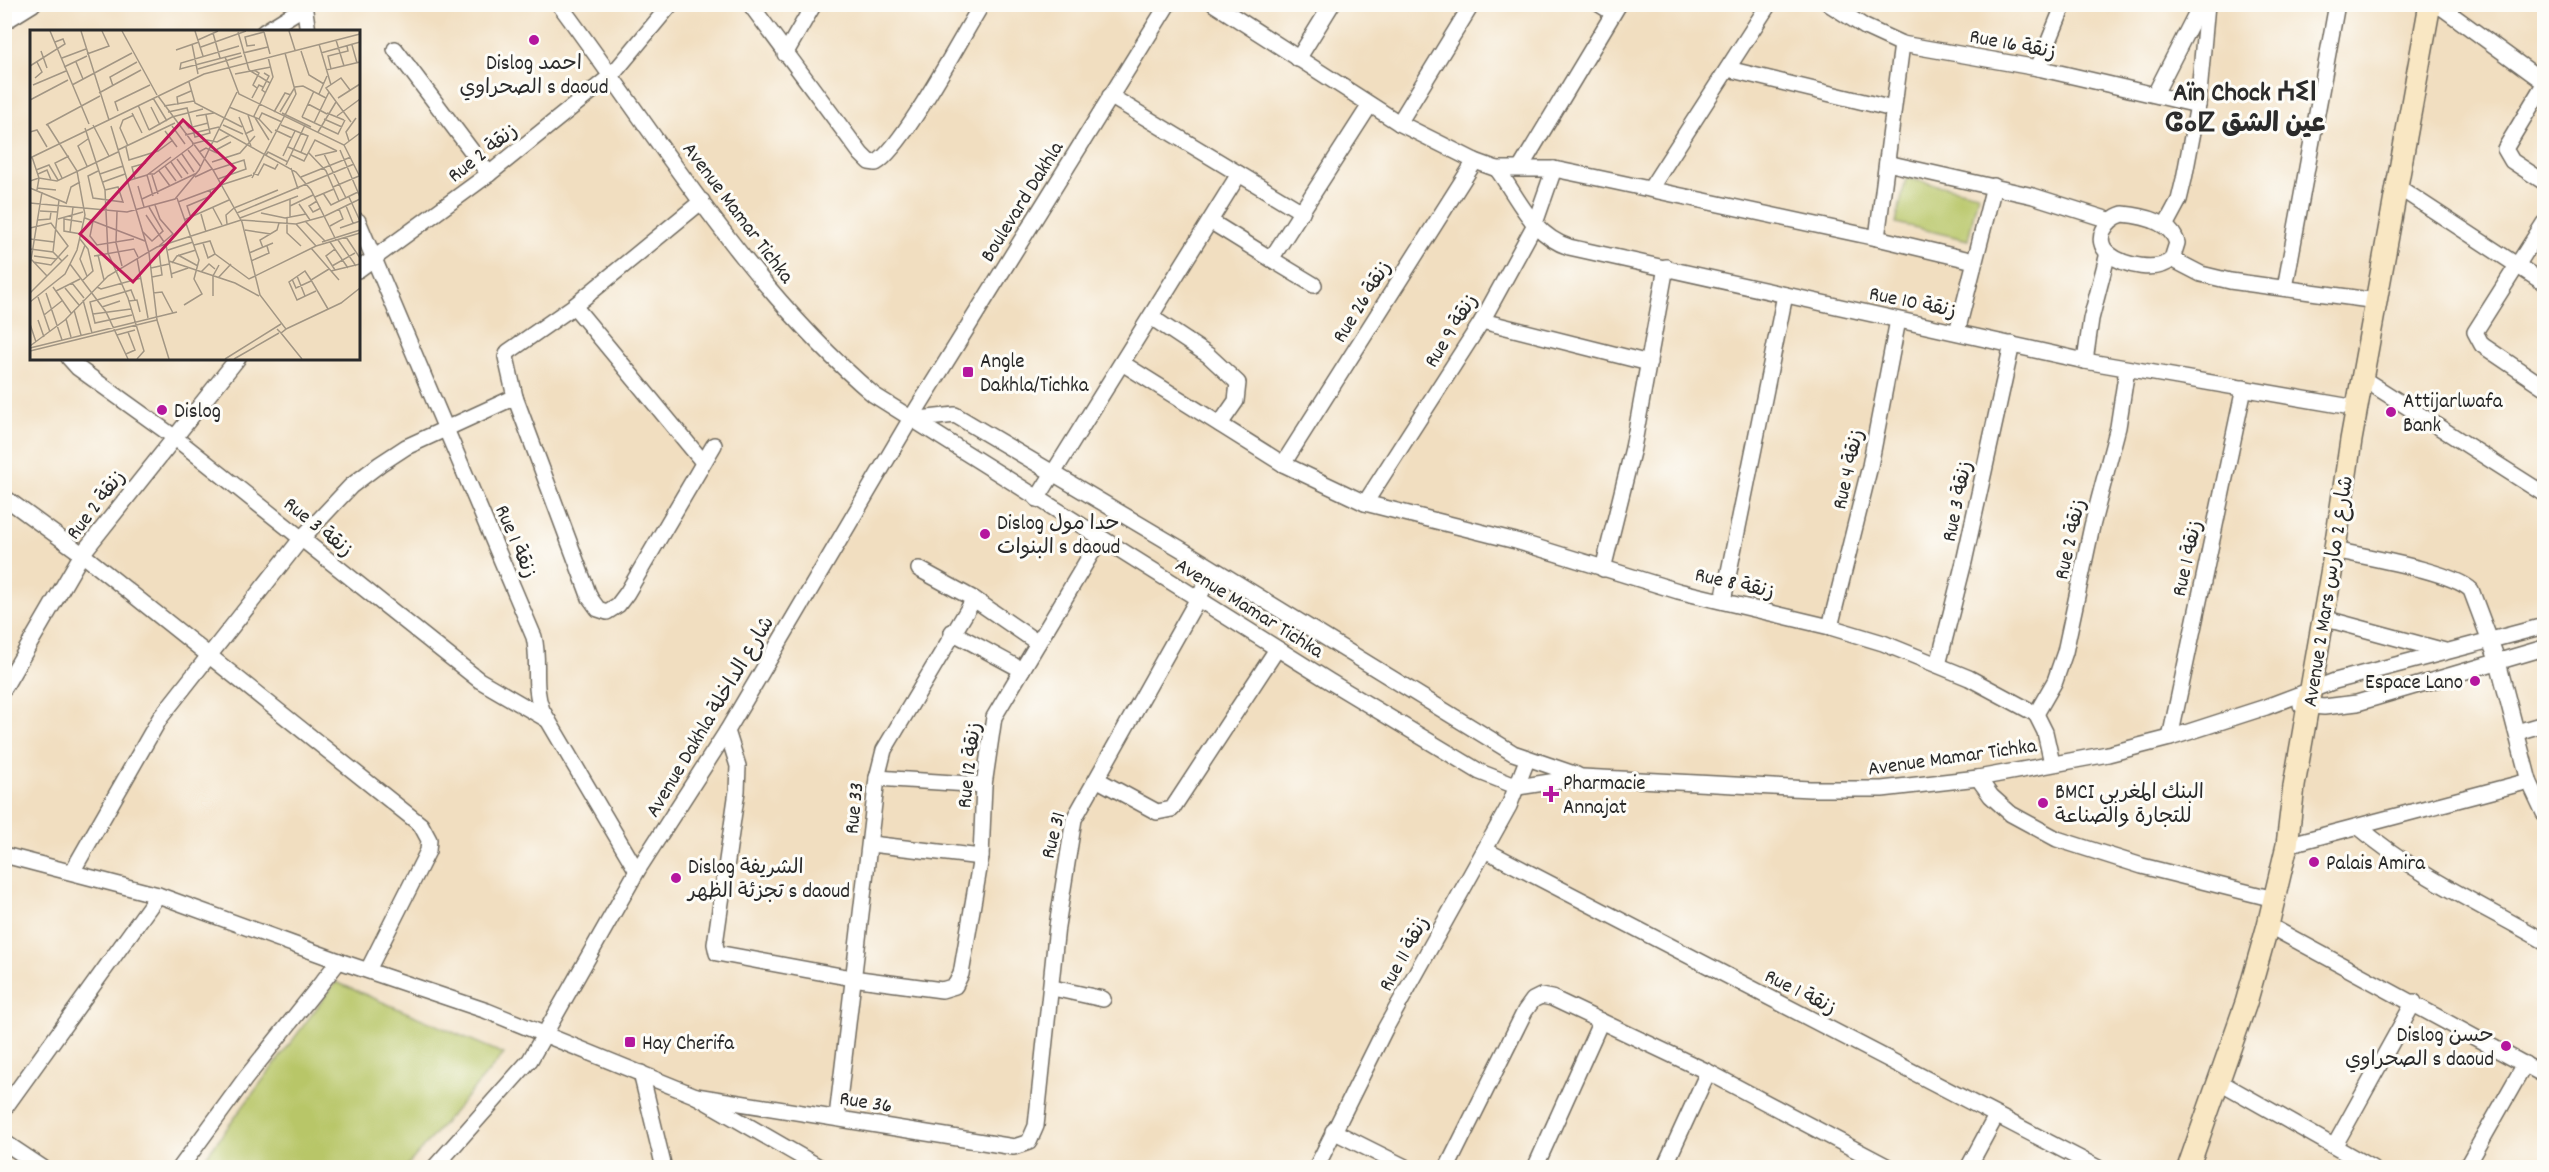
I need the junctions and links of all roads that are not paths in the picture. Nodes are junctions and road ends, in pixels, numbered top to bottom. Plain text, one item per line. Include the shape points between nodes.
1 (559, 4) edge
2 (671, 4) edge
3 (750, 4) edge
4 (813, 4) edge
5 (982, 4) edge
6 (1168, 4) edge
7 (1214, 4) edge
8 (1332, 4) edge
9 (1472, 4) edge
10 (1599, 4) edge
11 (1769, 4) edge
12 (1828, 4) edge
13 (2064, 4) edge
14 (2201, 4) edge
15 (2207, 4) edge
16 (2337, 4) edge
17 (2430, 4) edge
18 (2437, 4) edge
19 (304, 6) edge
20 (23, 7) edge
21 (1616, 9) edge
22 (4, 22) edge
23 (267, 30) edge
24 (308, 30) edge
25 (1902, 44) junction
26 (395, 49) dead end
27 (785, 54) junction
28 (1298, 59) junction
29 (2038, 68) junction
30 (1728, 69) junction
31 (612, 75) junction
32 (2544, 83) edge
33 (2156, 94) junction
34 (1110, 96) junction
35 (1370, 105) junction
36 (2198, 105) junction
37 (1893, 109) junction
38 (1398, 123) junction
39 (1474, 161) junction
40 (1887, 163) junction
41 (1521, 168) junction
42 (1497, 169) junction
43 (1554, 170) junction
44 (489, 174) junction
45 (1239, 174) junction
46 (2544, 182) edge
47 (1994, 186) junction
48 (2398, 187) junction
49 (1650, 189) junction
50 (702, 201) junction
51 (1302, 212) junction
52 (2109, 220) junction
53 (1210, 221) junction
54 (2544, 223) edge
55 (360, 226) edge
56 (1534, 226) junction
57 (2165, 226) junction
58 (1877, 237) junction
59 (2108, 253) junction
60 (374, 259) junction
61 (1271, 259) junction
62 (2172, 259) junction
63 (1974, 261) junction
64 (2517, 263) junction
65 (1666, 267) junction
66 (360, 269) edge
67 (2544, 283) edge
68 (1314, 285) dead end
69 (2285, 288) junction
70 (1785, 295) junction
71 (2377, 301) junction
72 (574, 306) junction
73 (1151, 317) junction
74 (1898, 320) junction
75 (1482, 321) junction
76 (1957, 332) junction
77 (2012, 344) junction
78 (71, 360) edge
79 (236, 360) edge
80 (2085, 360) junction
81 (1122, 363) junction
82 (1649, 363) junction
83 (2127, 369) junction
84 (2362, 378) junction
85 (2544, 387) edge
86 (2244, 388) junction
87 (515, 397) junction
88 (2357, 408) junction
89 (910, 420) junction
90 (1220, 424) junction
91 (447, 428) junction
92 (174, 437) junction
93 (714, 445) dead end
94 (704, 462) junction
95 (1283, 464) junction
96 (1053, 473) junction
97 (2544, 494) edge
98 (4, 497) edge
99 (1037, 499) junction
100 (1365, 504) junction
101 (301, 539) junction
102 (1100, 539) junction
103 (2335, 550) junction
104 (82, 554) junction
105 (919, 568) dead end
106 (1603, 569) junction
107 (1214, 570) junction
108 (1198, 598) junction
109 (974, 599) junction
110 (1723, 601) junction
111 (2323, 618) junction
112 (2544, 626) edge
113 (1830, 627) junction
114 (952, 632) junction
115 (2491, 640) junction
116 (1038, 643) junction
117 (2544, 648) edge
118 (1278, 649) junction
119 (2447, 652) junction
120 (207, 655) junction
121 (2498, 662) junction
122 (1938, 665) junction
123 (1022, 670) junction
124 (4, 688) edge
125 (2309, 698) junction
126 (2036, 714) junction
127 (548, 720) junction
128 (2544, 724) edge
129 (727, 731) junction
130 (2517, 732) junction
131 (2170, 738) junction
132 (1527, 760) junction
133 (2052, 763) junction
134 (1582, 777) junction
135 (1978, 777) junction
136 (877, 778) junction
137 (1098, 780) junction
138 (2529, 781) junction
139 (984, 785) junction
140 (1518, 787) junction
141 (2544, 813) edge
142 (2360, 828) junction
143 (871, 844) junction
144 (2287, 845) junction
145 (1485, 850) junction
146 (4, 855) edge
147 (981, 857) junction
148 (637, 871) junction
149 (72, 872) junction
150 (158, 895) junction
151 (2274, 899) junction
152 (2268, 925) junction
153 (2544, 940) edge
154 (339, 961) junction
155 (369, 970) junction
156 (852, 978) junction
157 (1053, 988) junction
158 (1103, 999) dead end
159 (2414, 1002) junction
160 (1601, 1021) junction
161 (544, 1034) junction
162 (2525, 1064) junction
163 (1708, 1072) junction
164 (641, 1073) junction
165 (2544, 1074) edge
166 (2220, 1082) junction
167 (696, 1096) junction
168 (4, 1109) edge
169 (1996, 1116) junction
170 (837, 1117) junction
171 (1333, 1131) junction
172 (4, 1142) edge
173 (1029, 1142) joint
174 (2335, 1146) junction
175 (43, 1167) edge
176 (180, 1167) edge
177 (434, 1167) edge
178 (664, 1167) edge
179 (821, 1167) edge
180 (1316, 1167) edge
181 (1407, 1167) edge
182 (1447, 1167) edge
183 (1535, 1167) edge
184 (1664, 1167) edge
185 (1890, 1167) edge
186 (1968, 1167) edge
187 (2098, 1167) edge
188 (2188, 1167) edge
189 (2372, 1167) edge
190 (2466, 1167) edge

1 - 31 street, Avenue Mamar Tichka
2 - 31 street, Rue 2 زنقة
3 - 27 street
4 - 27 street
5 - 27 street via 910,122 888,154 876,163 861,154
6 - 34 street, Boulevard Dakhla
7 - 28 street
8 - 28 street
9 - 38 street
10 - 21 street
11 - 30 street
12 - 25 street, Rue 16 زنقة
13 - 29 street
14 - 33 street
15 - 36 street
16 - 69 street
17 - 48 street, Avenue 2 Mars شارع 2 مارس
18 - 32 street
19 - 23 street
19 - 24 street
20 - 22 street
21 - 41 street
25 - 29 street, Rue 16 زنقة
25 - 37 street
26 - 44 street
28 - 35 street
29 - 33 street, Rue 16 زنقة
30 - 37 street
30 - 49 street
31 - 44 street, Rue 2 زنقة
31 - 50 street, Avenue Mamar Tichka
32 - 46 street via 2505,149 2512,161
33 - 36 street, Rue 16 زنقة
34 - 45 street
34 - 89 street, Boulevard Dakhla
35 - 38 street
35 - 51 street
36 - 57 street via 2181,193
37 - 40 street
38 - 39 street
39 - 42 street
39 - 95 street, Rue 26 زنقة
40 - 47 street
40 - 58 street
41 - 42 street
41 - 43 street
42 - 56 street, Rue 10 زنقة
43 - 49 street
43 - 56 street, Rue 9 زنقة
44 - 60 street, Rue 2 زنقة
45 - 51 street
45 - 53 street
47 - 52 street
47 - 63 street
48 - 64 street
48 - 71 street, Avenue 2 Mars شارع 2 مارس
49 - 58 street
50 - 72 street
50 - 89 street, Avenue Mamar Tichka via 799,325 850,375
51 - 61 street
52 - 57 street via 2123,214
52 - 59 street via 2102,235
53 - 61 street
53 - 73 street
54 - 64 street
55 - 60 street, Rue 1 زنقة
56 - 65 street, Rue 10 زنقة via 1555,243
56 - 75 street, Rue 9 زنقة
57 - 62 street via 2177,243
58 - 63 street
59 - 62 street via 2152,267
59 - 80 street
60 - 66 street, Rue 2 زنقة
60 - 91 street, Rue 1 زنقة
61 - 68 street
62 - 69 street via 2213,277
63 - 76 street
64 - 67 street
64 - 85 street via 2475,332 2482,345
65 - 70 street, Rue 10 زنقة
65 - 82 street
69 - 71 street
70 - 74 street, Rue 10 زنقة
70 - 110 street
71 - 84 street, Avenue 2 Mars شارع 2 مارس
72 - 87 street via 508,352
72 - 94 street
73 - 81 street
73 - 90 street via 1208,355 1238,383 1236,401
74 - 76 street, Rue 10 زنقة
74 - 113 street, Rue 4 زنقة via 1872,458
75 - 82 street
75 - 100 street, Rue 9 زنقة
76 - 77 street, Rue 10 زنقة
77 - 80 street, Rue 10 زنقة
77 - 122 street, Rue 3 زنقة
78 - 92 street, Rue 3 زنقة
79 - 92 street, Rue 2 زنقة
80 - 83 street, Rue 10 زنقة
81 - 90 street, Rue 8 زنقة
81 - 96 street
82 - 106 street
83 - 86 street, Rue 10 زنقة
83 - 126 street, Rue 2 زنقة via 2118,428 2065,652 2055,681
84 - 88 street, Avenue 2 Mars شارع 2 مارس
84 - 97 street
86 - 88 street, Rue 10 زنقة
86 - 131 street, Rue 1 زنقة
87 - 91 street
87 - 94 street via 590,598 598,609 607,612 627,593
88 - 103 street, Avenue 2 Mars شارع 2 مارس
89 - 96 street, Avenue Mamar Tichka via 956,416
89 - 99 street, Avenue Mamar Tichka
89 - 129 street, Avenue Dakhla شارع الداخلة
90 - 95 street, Rue 8 زنقة
91 - 101 street via 406,447 351,486
91 - 127 street, Rue 1 زنقة via 534,637 536,689
92 - 101 street, Rue 3 زنقة
92 - 104 street, Rue 2 زنقة
93 - 94 street
95 - 100 street, Rue 8 زنقة
96 - 99 street
96 - 107 street, Avenue Mamar Tichka
98 - 104 street
99 - 102 street, Avenue Mamar Tichka
100 - 106 street, Rue 8 زنقة via 1516,541
101 - 120 street
101 - 127 street, Rue 3 زنقة via 480,680
102 - 108 street, Avenue Mamar Tichka
102 - 116 street, Rue 12 زنقة
103 - 111 street, Avenue 2 Mars شارع 2 مارس
103 - 115 street via 2462,582 2475,594
104 - 120 street
104 - 124 street, Rue 2 زنقة
105 - 109 street
106 - 110 street, Rue 8 زنقة
107 - 108 street, Rue 31
107 - 132 street, Avenue Mamar Tichka
108 - 118 street, Avenue Mamar Tichka
108 - 137 street, Rue 31
109 - 114 street, Rue 33
109 - 116 street
110 - 113 street, Rue 8 زنقة
111 - 119 street
111 - 125 street, Avenue 2 Mars شارع 2 مارس
112 - 115 street
113 - 122 street, Rue 8 زنقة
114 - 123 street
114 - 136 street, Rue 33 via 884,750
115 - 119 street
115 - 121 street
116 - 123 street, Rue 12 زنقة
117 - 121 street
118 - 137 street via 1172,809 1157,812
118 - 140 street, Avenue Mamar Tichka via 1480,772
119 - 125 street
120 - 149 street via 159,718
120 - 155 street via 421,825 429,840 428,851
121 - 125 street via 2357,703
121 - 130 street
122 - 126 street, Rue 8 زنقة
123 - 139 street, Rue 12 زنقة via 994,717
125 - 131 street, Avenue Mamar Tichka via 2284,701
125 - 144 street, Avenue 2 Mars شارع 2 مارس
126 - 133 street
127 - 148 street, Rue 1 زنقة
128 - 130 street
129 - 148 street, Avenue Dakhla شارع الداخلة
129 - 156 street via 738,766 737,791 715,944 717,953
130 - 138 street
131 - 133 street, Avenue Mamar Tichka
132 - 134 street, Avenue Mamar Tichka
132 - 140 street, Rue 11 زنقة
133 - 135 street, Avenue Mamar Tichka
134 - 135 street, Avenue Mamar Tichka via 1843,790 1907,788
134 - 140 street, Avenue Mamar Tichka
135 - 151 street via 2011,814 2057,839 2142,866
136 - 139 street
136 - 143 street, Rue 33
137 - 157 street, Rue 31 via 1074,819 1057,926
138 - 141 street
138 - 142 street
139 - 147 street, Rue 12 زنقة
140 - 145 street, Rue 11 زنقة
142 - 144 street
142 - 153 street via 2391,854
143 - 147 street
143 - 156 street, Rue 33
144 - 151 street, Avenue 2 Mars شارع 2 مارس
145 - 169 street, Rue 1 زنقة
145 - 171 street, Rue 11 زنقة via 1402,997
146 - 149 street
147 - 156 street, Rue 12 زنقة via 961,974 955,986 942,990
148 - 161 street, Avenue Dakhla شارع الداخلة
149 - 150 street
150 - 154 street
150 - 168 street
151 - 152 street, Avenue 2 Mars شارع 2 مارس
152 - 159 street
152 - 166 street, Avenue 2 Mars شارع 2 مارس
154 - 155 street
154 - 176 street
155 - 161 street
156 - 170 street, Rue 33
157 - 158 street
157 - 173 street, Rue 31 via 1036,1126
159 - 162 street
159 - 174 street
160 - 163 street
160 - 182 street via 1552,998 1536,998 1525,1011
160 - 183 street
161 - 164 street
161 - 177 street, Avenue Dakhla شارع الداخلة via 530,1060
162 - 165 street
162 - 190 street
163 - 184 street
163 - 185 street
164 - 167 street
164 - 178 street
166 - 174 street
166 - 188 street, Avenue 2 Mars شارع 2 مارس
167 - 170 street, Rue 36
167 - 179 street
169 - 186 street
169 - 187 street, Rue 1 زنقة
170 - 173 street, Rue 36 via 1014,1147
171 - 180 street, Rue 11 زنقة
171 - 181 street
172 - 175 street
174 - 189 street

